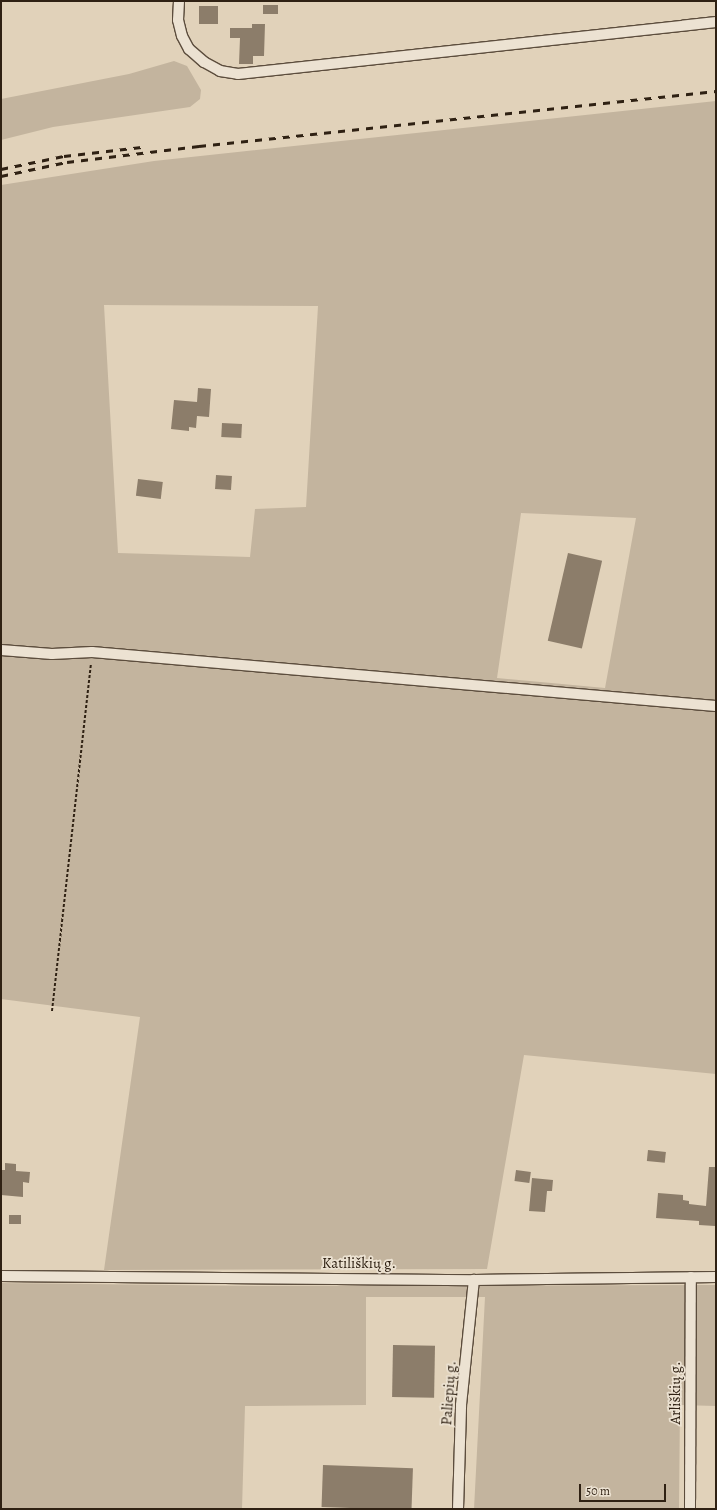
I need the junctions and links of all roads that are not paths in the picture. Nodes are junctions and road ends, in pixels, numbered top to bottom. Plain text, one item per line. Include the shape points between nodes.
1 (179, 1) edge
2 (716, 22) edge
3 (1, 650) edge
4 (716, 706) edge
5 (1, 1276) edge
6 (691, 1277) junction
7 (716, 1277) edge
8 (474, 1280) junction
9 (458, 1509) edge
10 (690, 1509) edge

1 - 2 street via 178,20 189,49 204,62 220,70 238,74
3 - 4 street via 52,654 92,652
5 - 8 street, Katiliškių g.
6 - 7 street, Katiliškių g.
6 - 8 street, Katiliškių g.
6 - 10 street, Arliškių g.
8 - 9 street, Paliepių g. via 462,1405

